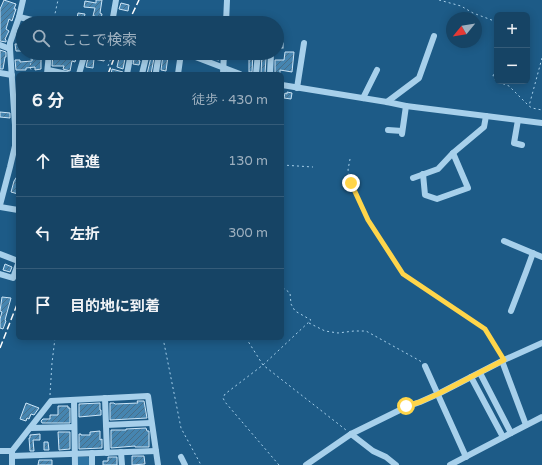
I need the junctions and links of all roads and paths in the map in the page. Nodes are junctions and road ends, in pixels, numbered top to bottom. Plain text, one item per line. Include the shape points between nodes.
1 (23, 0) edge
2 (58, 0) edge
3 (116, 0) edge
4 (227, 0) edge
5 (439, 0) edge
6 (19, 16) edge
7 (55, 16) edge
8 (113, 16) edge
9 (226, 16) edge
10 (494, 21) edge
11 (16, 26) edge
12 (434, 36) dead end
13 (304, 43) dead end
14 (0, 45) edge
15 (10, 49) junction
16 (542, 58) edge
17 (31, 60) edge
18 (48, 60) edge
19 (83, 60) edge
20 (110, 60) edge
21 (130, 60) edge
22 (145, 60) edge
23 (158, 60) edge
24 (180, 60) edge
25 (200, 60) edge
26 (224, 60) edge
27 (257, 60) edge
28 (271, 60) edge
29 (108, 66) dead end
30 (377, 70) dead end
31 (223, 71) edge
32 (33, 72) edge
33 (47, 72) edge
34 (80, 72) edge
35 (127, 72) edge
36 (142, 72) edge
37 (156, 72) dead end
38 (178, 72) edge
39 (256, 72) edge
40 (270, 72) edge
41 (0, 73) edge
42 (12, 75) junction
43 (504, 84) edge
44 (284, 86) edge
45 (297, 88) junction
46 (363, 98) junction
47 (387, 102) junction
48 (406, 106) junction
49 (529, 106) junction
50 (542, 110) edge
51 (486, 116) junction
52 (518, 120) junction
53 (542, 123) edge
54 (388, 130) dead end
55 (522, 144) dead end
56 (16, 146) edge
57 (453, 153) junction
58 (350, 159) dead end
59 (284, 165) edge
60 (312, 167) dead end
61 (423, 174) junction
62 (414, 178) dead end
63 (0, 206) edge
64 (16, 210) edge
65 (504, 241) dead end
66 (532, 253) junction
67 (0, 254) edge
68 (542, 257) edge
69 (16, 260) edge
70 (16, 270) edge
71 (0, 274) edge
72 (284, 288) edge
73 (512, 311) dead end
74 (309, 323) junction
75 (55, 340) edge
76 (163, 340) edge
77 (247, 340) edge
78 (542, 343) edge
79 (503, 361) junction
80 (263, 365) junction
81 (425, 366) joint
82 (480, 373) junction
83 (471, 377) junction
84 (438, 394) junction
85 (105, 398) junction
86 (74, 400) junction
87 (51, 401) junction
88 (542, 417) edge
89 (151, 423) junction
90 (106, 425) junction
91 (526, 425) junction
92 (74, 427) junction
93 (31, 428) junction
94 (511, 433) junction
95 (351, 434) junction
96 (503, 437) junction
97 (0, 451) edge
98 (156, 451) junction
99 (122, 452) junction
100 (92, 453) junction
101 (107, 453) junction
102 (12, 454) junction
103 (74, 454) junction
104 (181, 457) dead end
105 (466, 457) junction
106 (12, 465) edge
107 (75, 465) edge
108 (92, 465) edge
109 (122, 465) edge
110 (158, 465) edge
111 (184, 465) edge
112 (201, 465) edge
113 (279, 465) edge
114 (306, 465) edge
115 (396, 465) edge
116 (450, 465) edge

1 - 6 street
2 - 7 path
3 - 8 street
4 - 9 street
5 - 10 path via 461,6
11 - 15 street
12 - 47 street via 419,78
13 - 45 street
14 - 15 street
15 - 42 street
16 - 49 path
17 - 32 path via 30,68
18 - 33 street
19 - 34 street
20 - 29 path
21 - 35 street
22 - 36 street
23 - 37 street
24 - 38 street
25 - 31 street
26 - 31 street
27 - 39 street
28 - 40 street
30 - 46 street
41 - 42 street
42 - 56 street
43 - 49 path
44 - 45 street
45 - 46 street
46 - 47 street
47 - 48 street
48 - 51 street
48 - 54 street via 402,133
49 - 50 path
51 - 52 street
51 - 57 street via 484,127
52 - 53 street
52 - 55 street via 514,143
56 - 63 street
57 - 61 street via 438,169
57 - 61 street via 468,188 437,199 425,194
58 - 79 path via 348,170 351,183 368,220 403,274 485,329
59 - 60 path
61 - 62 street
63 - 64 street
65 - 66 street
66 - 68 street
66 - 73 street
67 - 69 street
70 - 71 street via 13,278
72 - 74 path via 290,293 295,311 311,320
74 - 80 path
74 - 81 path via 325,331 338,333 366,331
75 - 87 path
76 - 112 path via 181,428
77 - 80 path
78 - 79 street
79 - 82 street
79 - 91 street
80 - 95 path
80 - 113 path via 223,398
81 - 84 street
82 - 83 street
82 - 94 street
83 - 84 street
83 - 96 street
84 - 95 street via 406,406
84 - 105 street
85 - 86 street
85 - 89 street via 148,396
85 - 90 street
86 - 87 street
86 - 92 street
87 - 93 street
88 - 91 street
89 - 90 street
89 - 98 street
90 - 101 street
91 - 94 street
92 - 93 street
92 - 103 street
93 - 102 street
94 - 96 street
95 - 114 street
95 - 115 street
96 - 105 street
97 - 102 street
98 - 99 street
98 - 110 street
99 - 101 street
99 - 109 street
100 - 101 street
100 - 103 street
100 - 108 street
102 - 103 street
102 - 106 street
103 - 107 street
104 - 111 street
105 - 116 street

